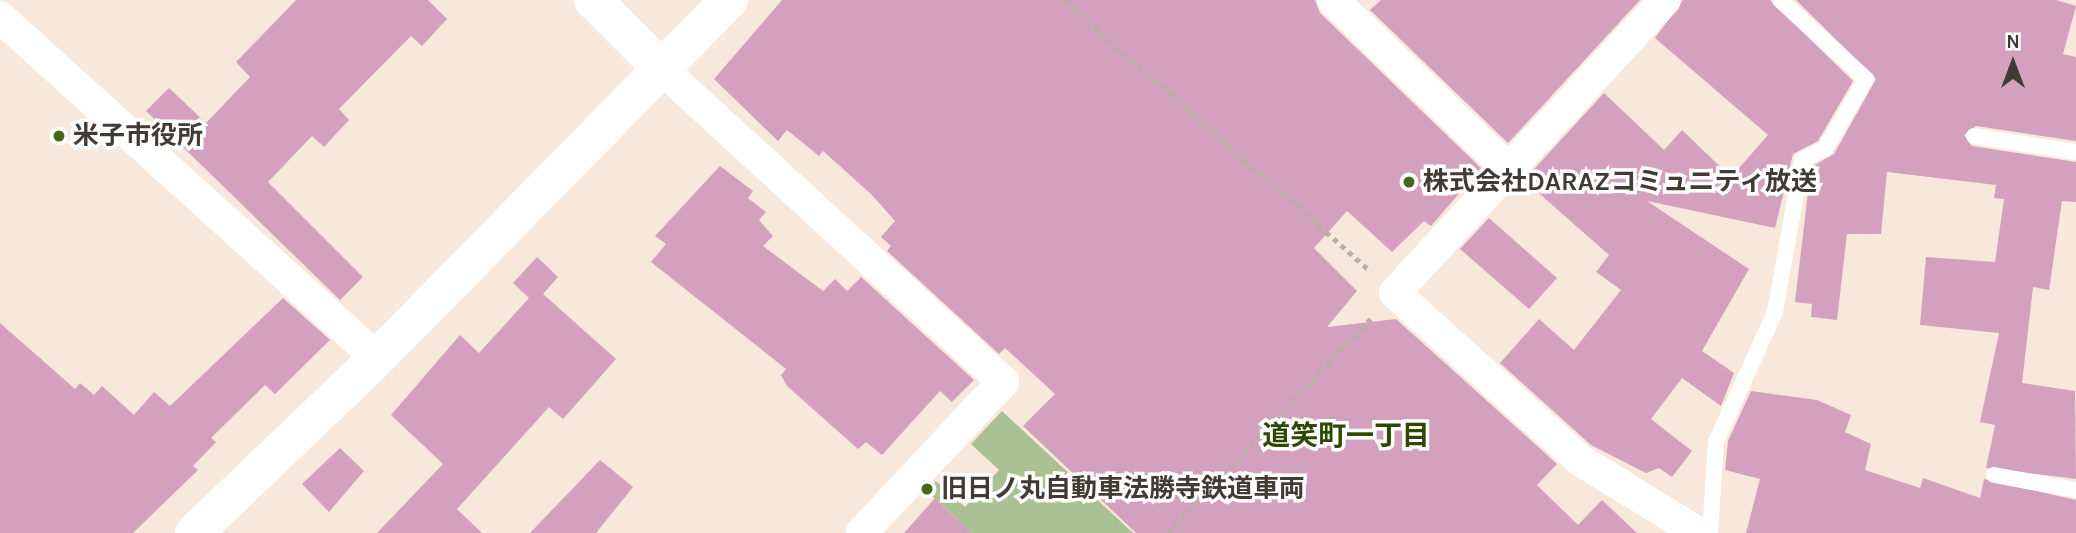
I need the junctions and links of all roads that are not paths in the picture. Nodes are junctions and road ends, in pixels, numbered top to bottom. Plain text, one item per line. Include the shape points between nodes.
1 (593, 0) edge
2 (729, 0) edge
3 (1333, 0) edge
4 (1665, 0) edge
5 (1780, 0) edge
6 (0, 17) edge
7 (664, 71) junction
8 (1973, 136) dead end
9 (2076, 152) edge
10 (1509, 170) junction
11 (377, 358) junction
12 (1994, 475) dead end
13 (2076, 490) edge
14 (194, 533) edge
15 (861, 533) edge
16 (1697, 533) edge
17 (1710, 533) edge

1 - 7 street
2 - 7 street
3 - 10 street
4 - 10 street
5 - 17 lane via 1866,79 1825,149 1802,160 1775,312 1716,442
6 - 11 street
7 - 11 street
7 - 15 street via 1003,382
8 - 9 lane
10 - 16 street via 1395,293 1580,460
11 - 14 street
12 - 13 lane

